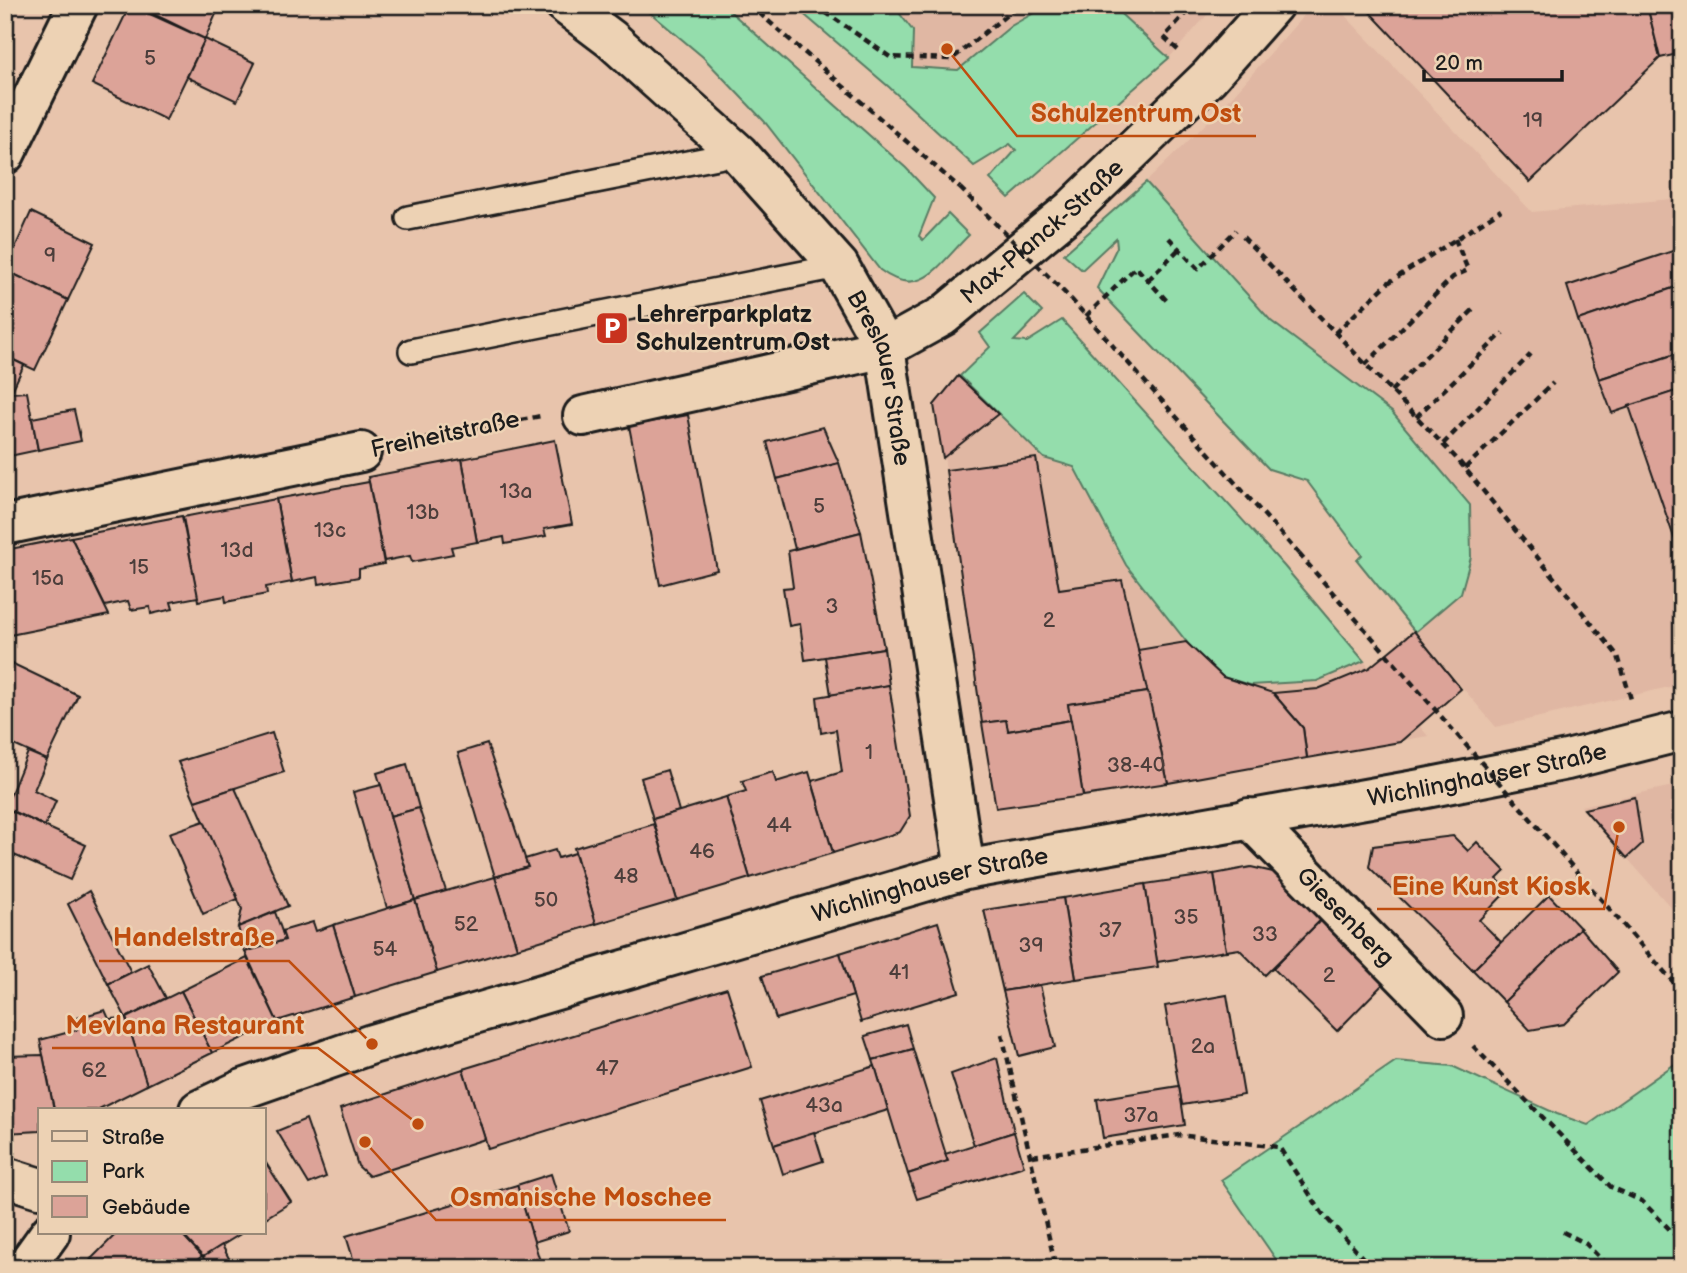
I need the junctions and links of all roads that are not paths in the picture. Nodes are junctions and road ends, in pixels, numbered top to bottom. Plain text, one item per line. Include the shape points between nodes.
1 (78, 5) edge
2 (566, 5) edge
3 (1273, 5) edge
4 (738, 153) junction
5 (5, 154) edge
6 (408, 218) dead end
7 (839, 266) junction
8 (884, 348) junction
9 (411, 351) dead end
10 (583, 416) road end
11 (360, 452) road end
12 (5, 525) edge
13 (1682, 731) edge
14 (1249, 818) junction
15 (965, 870) junction
16 (1443, 1016) road end
17 (203, 1108) edge
18 (5, 1177) edge
19 (38, 1187) edge
20 (49, 1234) edge
21 (26, 1268) edge

1 - 5 street
2 - 4 street, Breslauer Straße via 611,39
3 - 8 street, Max-Planck-Straße via 1209,77 1063,216 943,316
4 - 6 lane
4 - 7 street, Breslauer Straße
7 - 8 street, Breslauer Straße
7 - 9 lane
8 - 10 street
8 - 15 street, Breslauer Straße
11 - 12 street, Freiheitstraße
13 - 14 street, Wichlinghauser Straße via 1567,760
14 - 15 street, Wichlinghauser Straße
14 - 16 street, Giesenberg
15 - 17 street, Wichlinghauser Straße via 372,1044 243,1089
18 - 19 street
20 - 21 street

